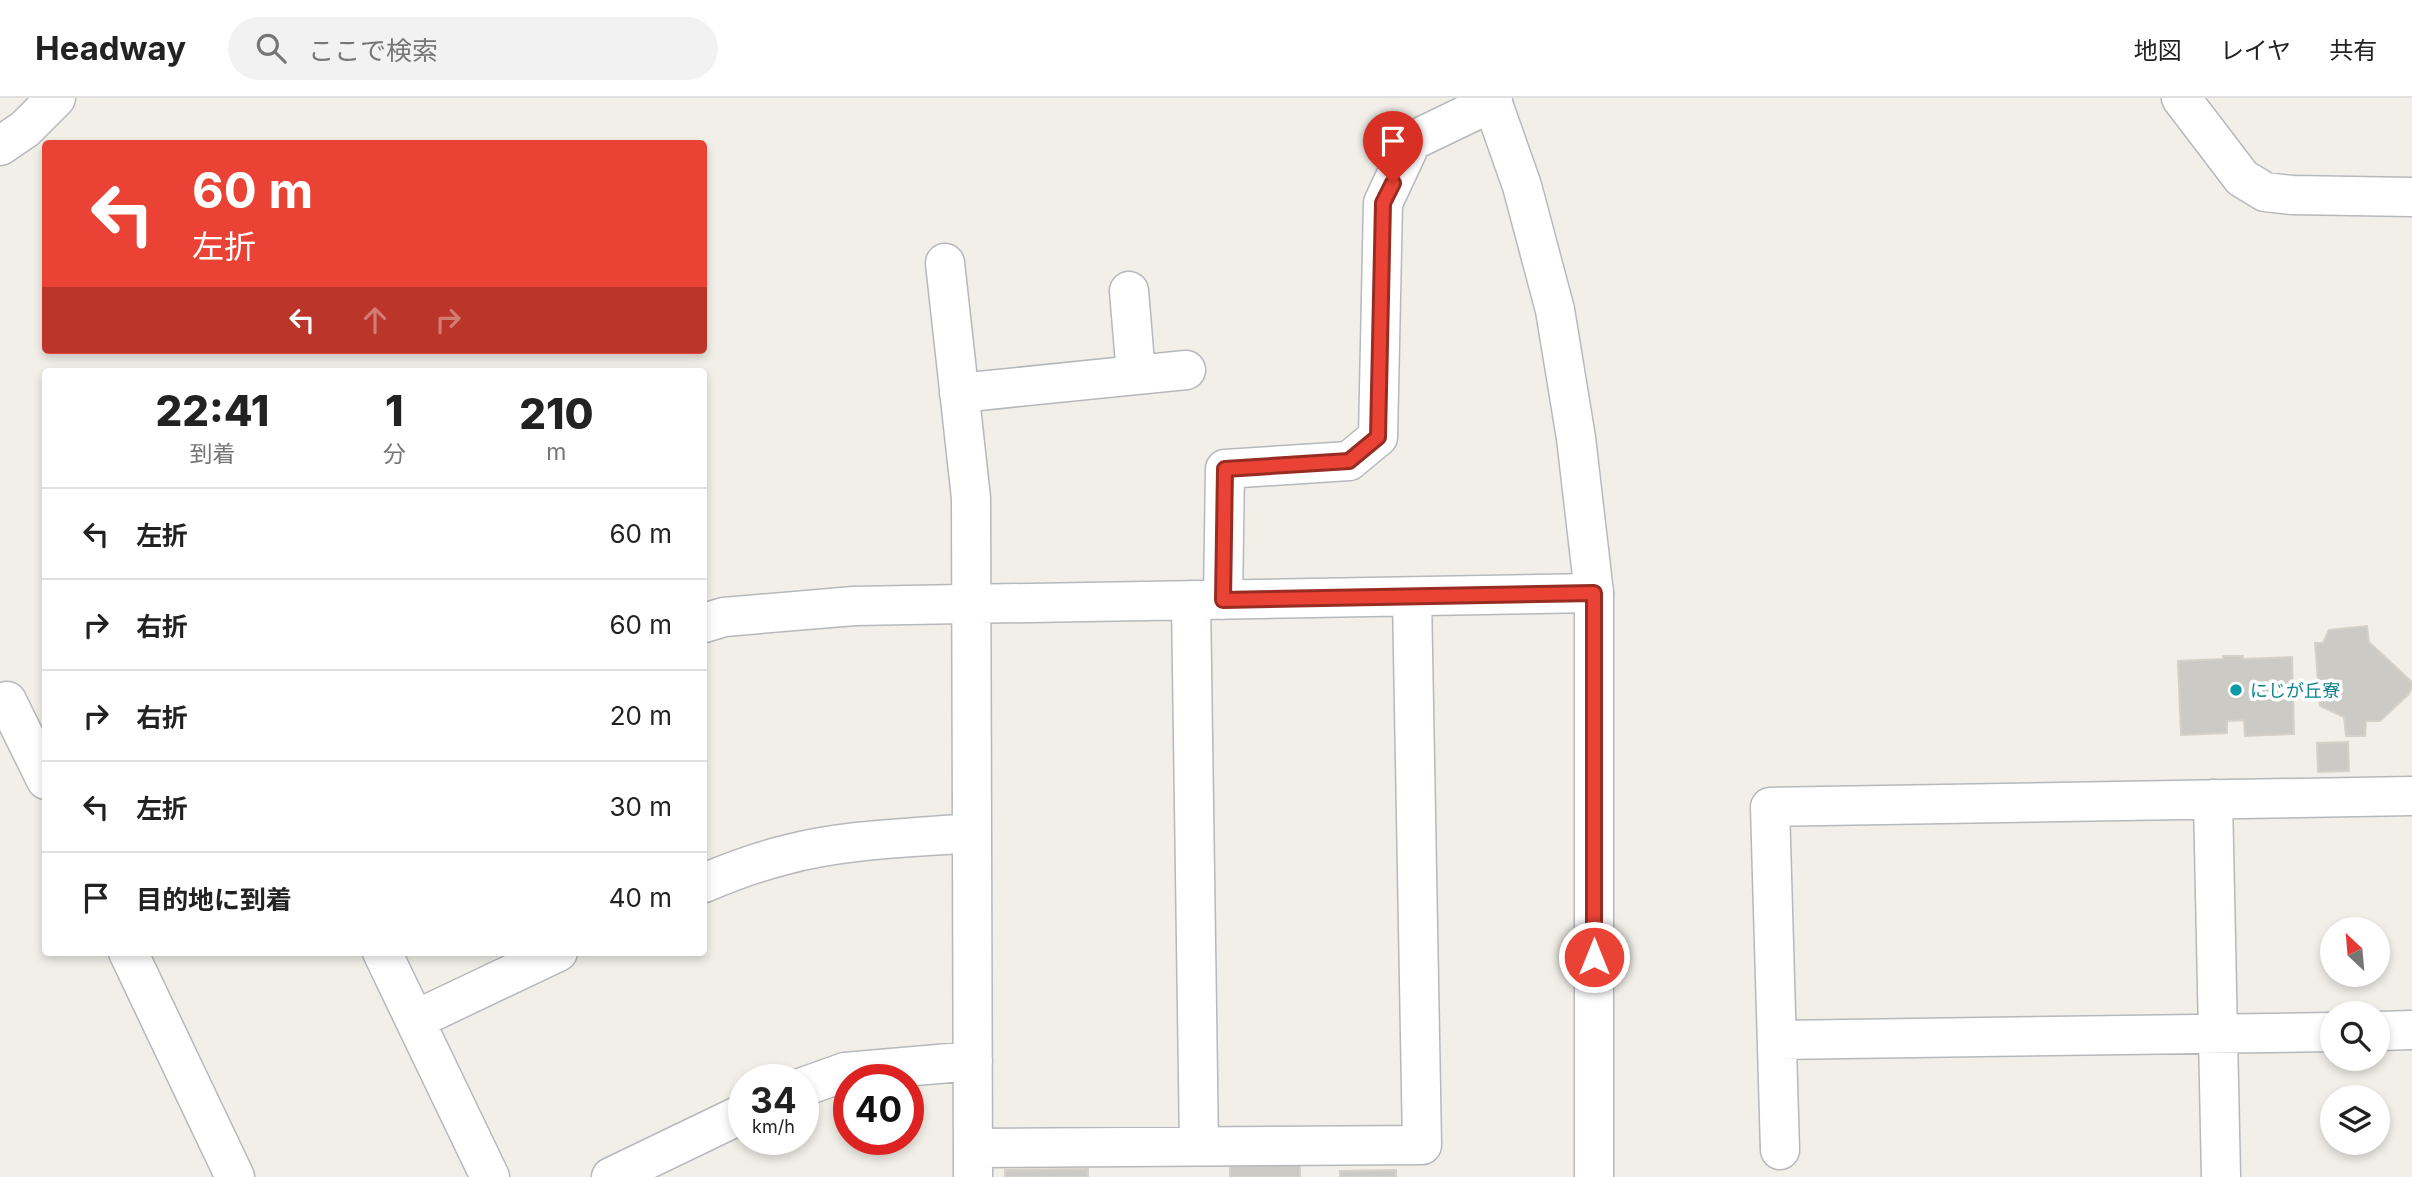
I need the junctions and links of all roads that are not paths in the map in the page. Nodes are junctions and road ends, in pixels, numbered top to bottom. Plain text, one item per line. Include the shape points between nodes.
1 (56, 98) edge
2 (2181, 98) edge
3 (1492, 100) edge
4 (0, 146) edge
5 (2412, 197) edge
6 (945, 263) dead end
7 (1129, 291) dead end
8 (1186, 370) dead end
9 (1136, 375) junction
10 (959, 393) junction
11 (1594, 593) junction
12 (1412, 597) junction
13 (1207, 600) junction
14 (971, 604) junction
15 (707, 622) edge
16 (0, 704) edge
17 (42, 772) edge
18 (2412, 796) edge
19 (2213, 799) junction
20 (972, 833) junction
21 (707, 882) edge
22 (130, 956) edge
23 (384, 956) edge
24 (550, 956) edge
25 (415, 1020) junction
26 (2412, 1030) edge
27 (2320, 1031) edge
28 (2390, 1031) edge
29 (2218, 1033) junction
30 (1777, 1040) junction
31 (973, 1061) junction
32 (819, 1081) edge
33 (728, 1121) edge
34 (1199, 1146) junction
35 (1780, 1150) dead end
36 (973, 1162) edge
37 (235, 1177) edge
38 (490, 1177) edge
39 (611, 1177) edge
40 (1594, 1177) edge
41 (2221, 1177) edge

1 - 4 street
2 - 5 street via 2242,178 2265,192
3 - 11 street via 1522,186 1555,310
3 - 13 street via 1412,141 1383,203 1378,437 1349,461 1225,469
6 - 10 street
7 - 9 street
8 - 9 street
9 - 10 street
10 - 14 street via 971,498
11 - 12 street
11 - 40 street
12 - 13 street
12 - 34 street via 1422,1145
13 - 14 street
13 - 34 street
14 - 15 street via 854,606
14 - 20 street
16 - 17 street via 7,701
18 - 19 street
19 - 29 street
19 - 30 street via 1769,807
20 - 21 street via 787,854
20 - 31 street
22 - 37 street
23 - 25 street
24 - 25 street
25 - 38 street
26 - 28 street
27 - 29 street
29 - 30 street
29 - 41 street
30 - 35 street
31 - 32 street via 845,1072
31 - 36 street
33 - 39 street
34 - 36 street

